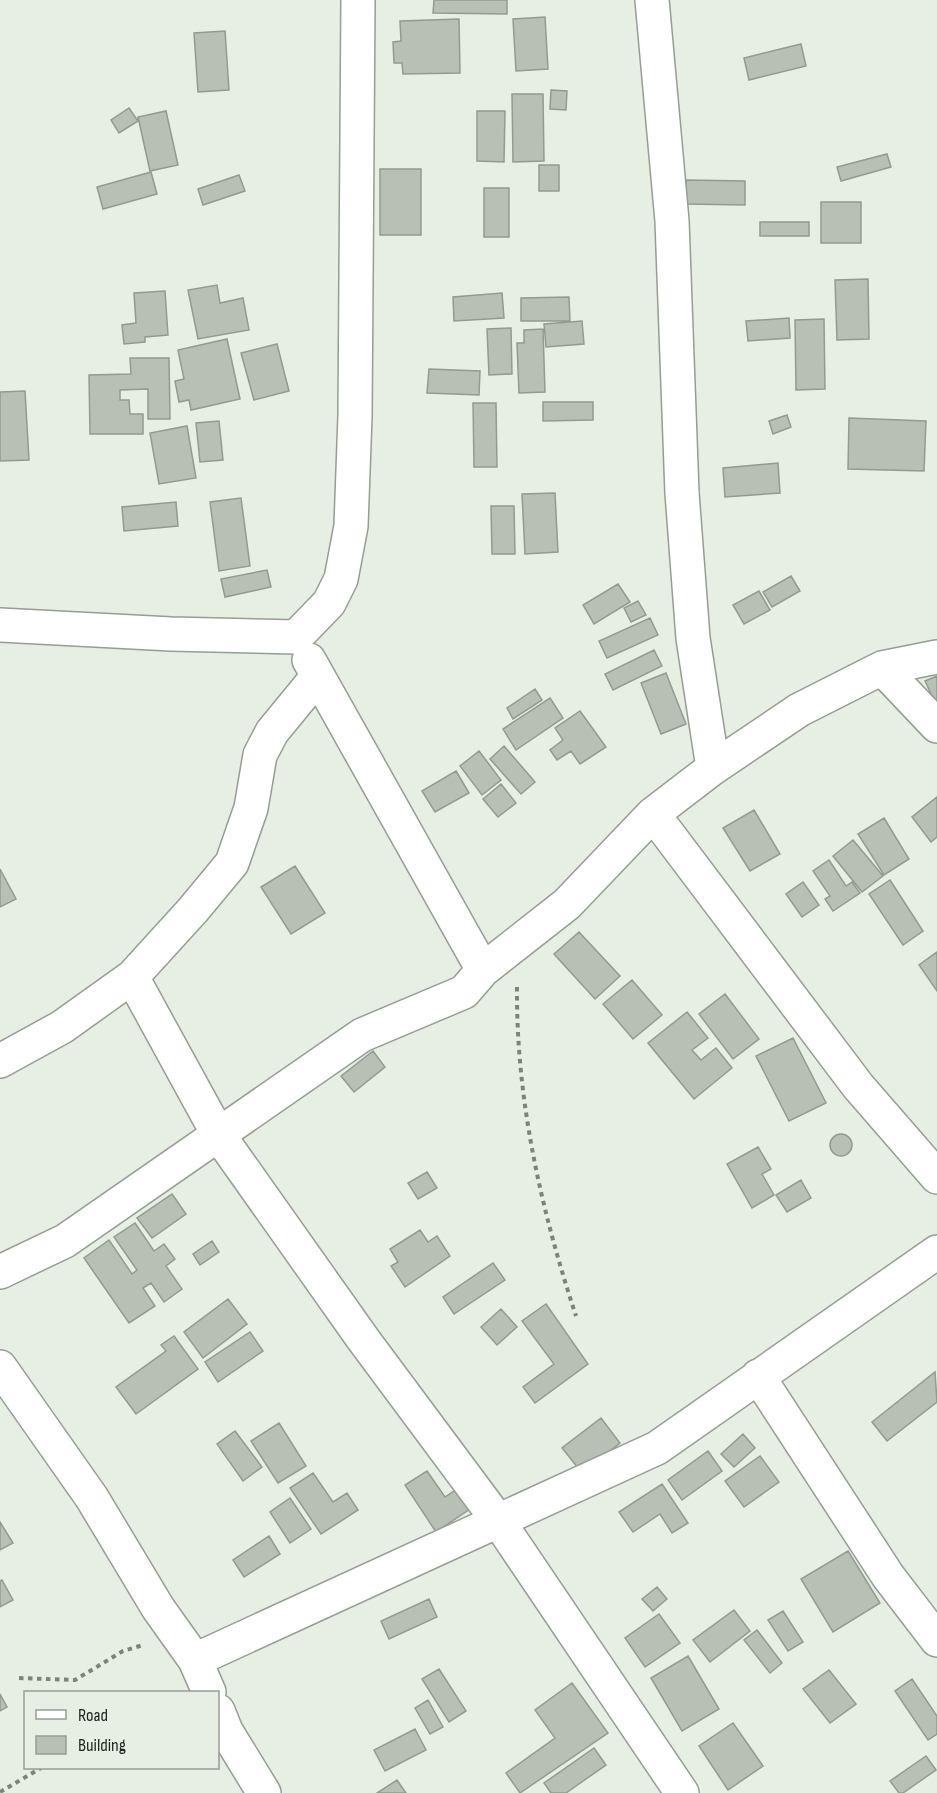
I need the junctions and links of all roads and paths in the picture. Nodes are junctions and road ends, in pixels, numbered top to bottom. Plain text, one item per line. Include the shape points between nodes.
1 (358, 0) edge
2 (652, 0) edge
3 (0, 625) edge
4 (296, 637) junction
5 (937, 657) edge
6 (882, 669) junction
7 (318, 676) junction
8 (937, 726) edge
9 (713, 768) junction
10 (653, 814) junction
11 (532, 931) junction
12 (483, 970) junction
13 (132, 977) junction
14 (0, 1061) edge
15 (218, 1134) junction
16 (937, 1177) edge
17 (937, 1252) edge
18 (0, 1272) edge
19 (576, 1316) dead end
20 (0, 1367) edge
21 (758, 1376) junction
22 (498, 1522) junction
23 (937, 1640) edge
24 (187, 1649) junction
25 (19, 1678) dead end
26 (208, 1691) edge
27 (219, 1714) edge
28 (38, 1769) edge
29 (0, 1792) edge
30 (264, 1793) edge
31 (682, 1793) edge

1 - 4 street via 351,526 342,579 329,603
2 - 9 street via 672,220 682,493 691,616
3 - 4 street
4 - 7 street
5 - 6 street
6 - 8 street
6 - 9 street via 799,710
7 - 12 street
7 - 13 street via 272,732 260,755 252,808 232,863
9 - 10 street
10 - 11 street via 567,904
10 - 16 street via 858,1086
11 - 12 street
11 - 19 path via 517,978 523,1108 556,1255
12 - 15 street via 464,992 362,1035
13 - 14 street via 62,1027
13 - 15 street
15 - 18 street via 65,1241
15 - 22 street
17 - 21 street
20 - 24 street via 92,1498
21 - 22 street via 657,1448
21 - 23 street via 888,1576
22 - 24 street
22 - 31 street
24 - 25 path via 123,1651 75,1680
24 - 26 street
27 - 30 street
28 - 29 path

